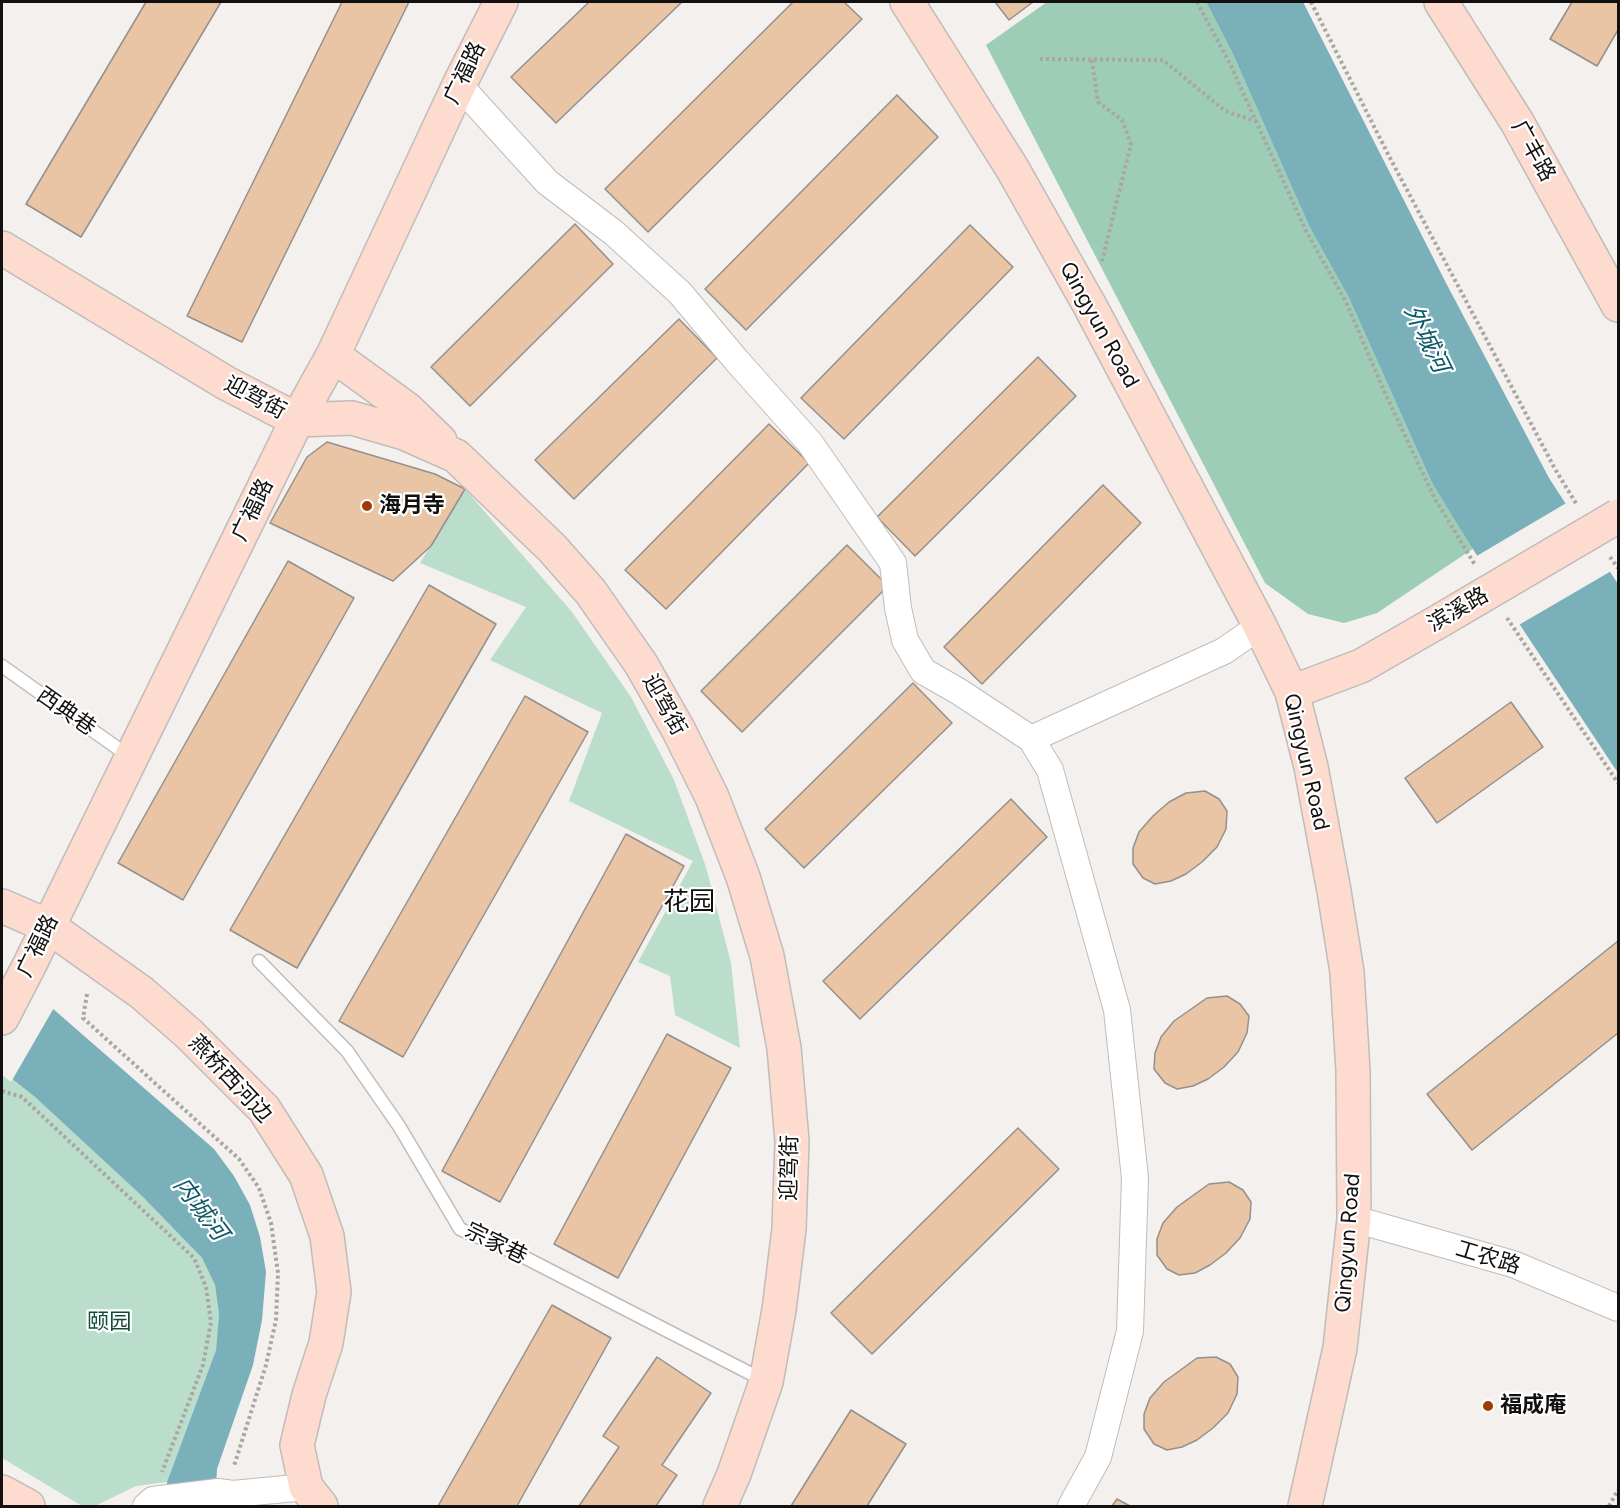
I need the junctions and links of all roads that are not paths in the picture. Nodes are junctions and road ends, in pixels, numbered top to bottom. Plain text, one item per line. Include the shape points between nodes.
1 (501, 2) edge
2 (908, 2) edge
3 (1441, 2) edge
4 (459, 85) junction
5 (2, 248) edge
6 (1618, 305) edge
7 (333, 355) junction
8 (297, 420) junction
9 (456, 456) junction
10 (1618, 516) edge
11 (1260, 626) junction
12 (2, 666) edge
13 (1292, 692) junction
14 (1031, 739) junction
15 (131, 757) junction
16 (2, 906) edge
17 (48, 926) junction
18 (259, 962) dead end
19 (2, 1018) edge
20 (1354, 1218) junction
21 (1618, 1308) edge
22 (766, 1382) junction
23 (2, 1492) edge
24 (313, 1497) edge
25 (155, 1502) edge
26 (28, 1506) edge
27 (720, 1506) edge
28 (1071, 1506) edge
29 (1305, 1506) edge

1 - 4 street, 广福路
2 - 11 street, Qingyun Road via 1012,168 1090,306
3 - 6 street, 广丰路 via 1517,122
4 - 7 street, 广福路
4 - 14 street via 547,182 614,233 680,293 810,443 893,563 905,640 923,671
5 - 8 street, 迎驾街 via 226,383
7 - 8 street, 广福路
7 - 9 street via 407,409
8 - 9 street, 迎驾街 via 352,418 404,433
8 - 15 street, 广福路
9 - 22 street, 迎驾街 via 552,548 590,591 641,664 712,797 743,877 766,956 784,1048 792,1141 789,1229
10 - 13 street, 滨溪路, bridge via 1361,666
11 - 13 street, Qingyun Road
11 - 14 street via 1224,651
12 - 15 lane, 西典巷
13 - 20 street, Qingyun Road via 1313,778 1347,972 1353,1071
14 - 28 street via 1050,770 1117,1010 1135,1178 1130,1331 1098,1456
15 - 17 street, 广福路
16 - 17 street, 燕桥西河边
17 - 19 street, 广福路
17 - 24 street, 燕桥西河边 via 142,993 189,1034 264,1109 306,1175 327,1236 334,1292 326,1343 297,1445
18 - 22 lane, 宗家巷 via 347,1051 399,1126 460,1229
20 - 21 street, 工农路 via 1513,1264
20 - 29 street, Qingyun Road via 1340,1348
22 - 27 street, 迎驾街
23 - 26 street
24 - 25 street via 225,1493

